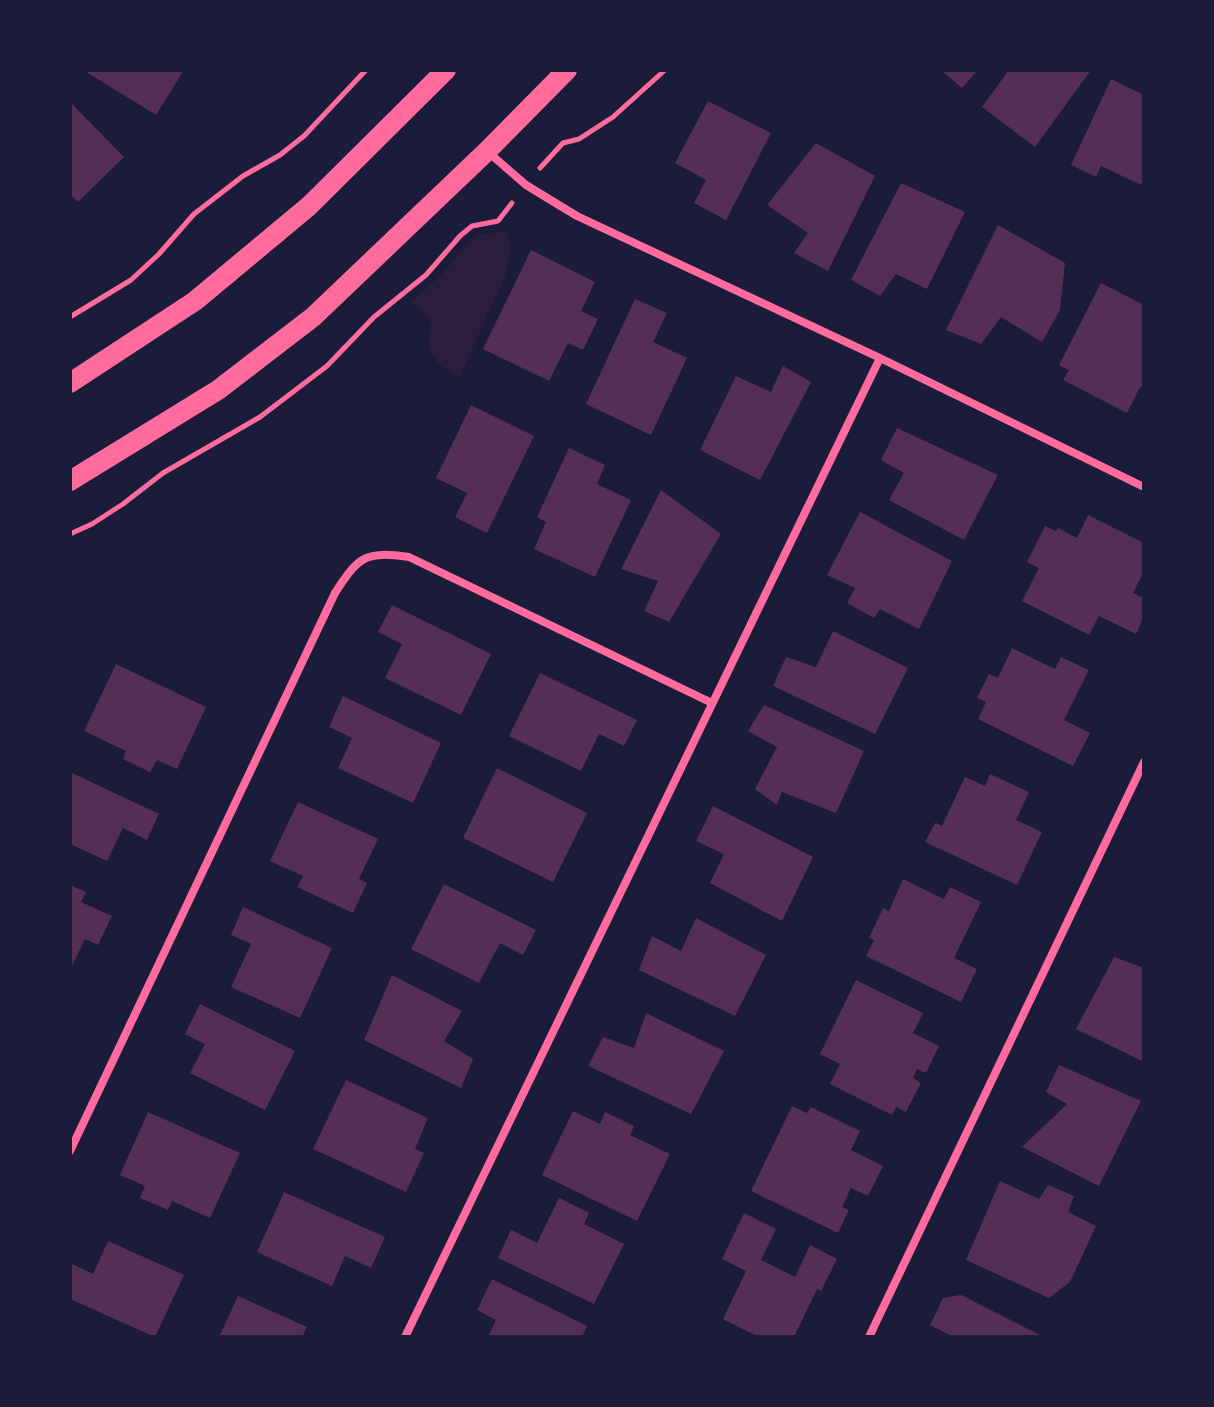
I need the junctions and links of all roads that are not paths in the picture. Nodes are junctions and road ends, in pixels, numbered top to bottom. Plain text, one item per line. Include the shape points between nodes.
1 (446, 70) edge
2 (567, 70) edge
3 (487, 151) junction
4 (880, 358) junction
5 (70, 383) edge
6 (70, 481) edge
7 (1144, 487) edge
8 (712, 703) junction
9 (1144, 762) edge
10 (70, 1151) edge
11 (405, 1337) edge
12 (869, 1337) edge

1 - 5 main road via 309,206 195,301
2 - 3 main road
3 - 4 street via 526,185 577,216
3 - 6 main road via 313,317 218,390
4 - 7 street
4 - 8 street
8 - 10 street via 409,557 381,553 354,564 335,593
8 - 11 street
9 - 12 street

